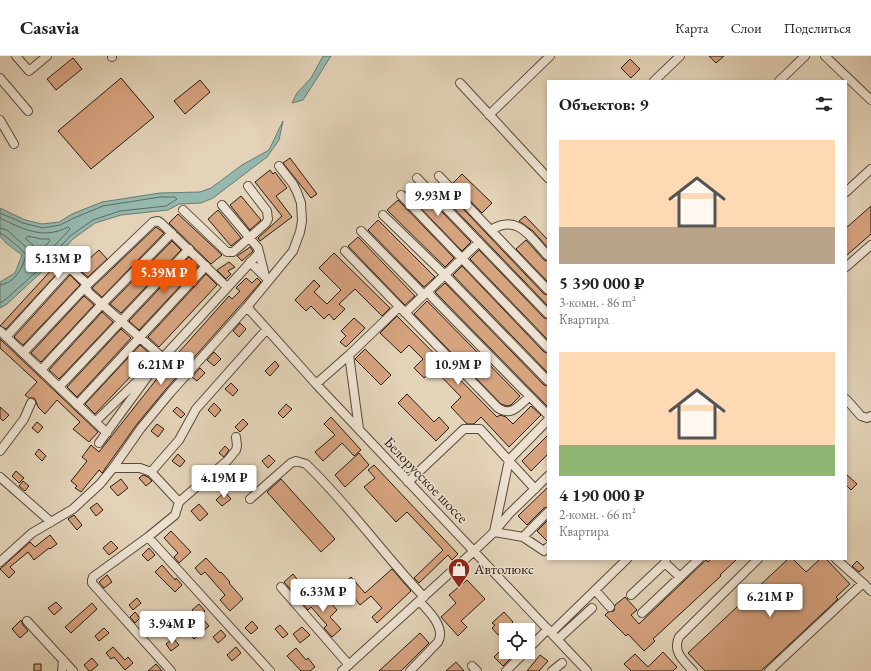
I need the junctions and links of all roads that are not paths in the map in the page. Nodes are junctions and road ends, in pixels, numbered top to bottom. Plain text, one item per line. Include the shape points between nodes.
1 (16, 56) edge
2 (47, 56) edge
3 (550, 56) edge
4 (680, 56) edge
5 (805, 56) edge
6 (825, 56) edge
7 (0, 78) edge
8 (655, 80) edge
9 (780, 80) edge
10 (460, 83) dead end
11 (871, 100) edge
12 (28, 111) dead end
13 (489, 115) junction
14 (0, 120) edge
15 (14, 144) dead end
16 (278, 166) dead end
17 (871, 169) edge
18 (439, 176) dead end
19 (547, 177) edge
20 (417, 178) dead end
21 (248, 186) dead end
22 (847, 191) edge
23 (401, 195) dead end
24 (222, 205) dead end
25 (183, 210) dead end
26 (383, 215) dead end
27 (491, 230) junction
28 (362, 231) dead end
29 (172, 233) junction
30 (249, 238) junction
31 (479, 242) junction
32 (871, 245) edge
33 (189, 249) junction
34 (345, 251) dead end
35 (259, 253) junction
36 (547, 255) edge
37 (462, 258) junction
38 (250, 262) junction
39 (206, 266) junction
40 (847, 266) edge
41 (445, 275) junction
42 (267, 278) junction
43 (86, 286) junction
44 (227, 287) junction
45 (547, 289) edge
46 (425, 294) junction
47 (102, 304) junction
48 (247, 307) junction
49 (402, 310) junction
50 (547, 313) edge
51 (121, 321) junction
52 (267, 329) junction
53 (3, 334) edge
54 (140, 337) junction
55 (547, 347) edge
56 (23, 353) junction
57 (349, 355) junction
58 (162, 357) junction
59 (41, 370) junction
60 (547, 380) edge
61 (316, 384) junction
62 (59, 387) junction
63 (529, 397) junction
64 (847, 400) edge
65 (32, 403) dead end
66 (77, 405) junction
67 (547, 414) edge
68 (871, 416) edge
69 (547, 421) edge
70 (95, 422) junction
71 (359, 430) junction
72 (107, 433) junction
73 (236, 437) dead end
74 (99, 443) dead end
75 (0, 451) edge
76 (509, 460) junction
77 (113, 468) junction
78 (151, 472) junction
79 (0, 477) edge
80 (547, 477) edge
81 (408, 482) junction
82 (535, 489) junction
83 (250, 499) dead end
84 (179, 502) junction
85 (547, 513) edge
86 (51, 522) junction
87 (494, 532) junction
88 (148, 537) junction
89 (523, 537) junction
90 (547, 548) edge
91 (474, 551) junction
92 (626, 560) edge
93 (698, 560) edge
94 (757, 560) edge
95 (837, 560) edge
96 (666, 561) edge
97 (0, 562) edge
98 (680, 577) junction
99 (863, 583) junction
100 (282, 587) dead end
101 (595, 590) junction
102 (871, 591) edge
103 (631, 595) dead end
104 (422, 599) junction
105 (610, 607) dead end
106 (592, 608) dead end
107 (642, 613) dead end
108 (27, 621) dead end
109 (550, 631) junction
110 (558, 639) junction
111 (535, 643) edge
112 (518, 659) edge
113 (63, 660) junction
114 (562, 663) dead end
115 (349, 665) junction
116 (62, 671) edge
117 (73, 671) edge
118 (171, 671) edge
119 (270, 671) edge
120 (342, 671) edge
121 (410, 671) edge
122 (506, 671) edge
123 (552, 671) edge
124 (587, 671) edge
125 (694, 671) edge
126 (769, 671) edge

1 - 2 street via 29,71
3 - 13 street
4 - 8 street
5 - 9 street
6 - 11 street
7 - 12 street
10 - 13 street
13 - 19 street
14 - 15 street
16 - 42 street via 297,192 301,203 302,221 293,251
17 - 22 street
18 - 27 street
20 - 31 street
21 - 30 street via 268,215 266,222
23 - 37 street
24 - 30 street
25 - 30 street via 226,252 233,252
26 - 41 street
27 - 36 street via 513,224 523,229
27 - 45 street
28 - 46 street
29 - 33 street
29 - 43 street via 158,221 153,222
29 - 47 street
30 - 35 street
31 - 37 street
31 - 50 street
32 - 40 street
33 - 39 street
33 - 51 street
34 - 49 street
35 - 38 street
35 - 42 street
37 - 41 street
37 - 55 street
38 - 42 street
38 - 44 street
39 - 44 street
39 - 54 street
41 - 46 street
41 - 60 street
42 - 48 street
43 - 47 street via 88,292
43 - 53 street via 71,269 66,271
43 - 56 street
44 - 58 street
46 - 49 street
46 - 63 street
47 - 51 street
47 - 59 street
48 - 52 street, Белорусское шоссе
48 - 77 street via 170,393
49 - 57 street
49 - 63 street via 498,408 504,412 512,412
51 - 54 street
51 - 62 street
52 - 61 street, Белорусское шоссе
52 - 78 street via 196,409 178,440
53 - 56 street
54 - 58 street
54 - 66 street
56 - 59 street
57 - 61 street
57 - 71 street
58 - 70 street
58 - 72 street
59 - 62 street
61 - 71 street, Белорусское шоссе
62 - 66 street
63 - 67 street
64 - 68 street via 861,416
65 - 75 street via 24,419
66 - 70 street
69 - 76 street
70 - 72 street
71 - 81 street, Белорусское шоссе
72 - 74 street
73 - 84 street via 236,450 228,460
76 - 81 street via 480,429 464,429
76 - 82 street
76 - 87 street
77 - 78 street via 140,468
77 - 86 street via 73,509
78 - 84 street
79 - 86 street
80 - 82 street
81 - 91 street, Белорусское шоссе
82 - 87 street
83 - 104 street via 287,466 296,461 306,464 364,526
84 - 88 street via 174,514
85 - 89 street
86 - 97 street via 32,533
87 - 89 street
87 - 91 street
88 - 118 street via 93,577 92,583
88 - 119 street
89 - 90 street via 544,551
91 - 104 street
91 - 109 street, Белорусское шоссе
92 - 101 street
93 - 98 street
94 - 125 street via 679,637 677,651
95 - 99 street
96 - 98 street
96 - 103 street
98 - 107 street
99 - 102 street
99 - 126 street
100 - 115 street
101 - 105 street
101 - 109 street
104 - 115 street
104 - 121 street via 440,630 440,639
106 - 110 street
108 - 113 street
109 - 110 street, Белорусское шоссе
109 - 111 street
110 - 124 street, Белорусское шоссе
112 - 122 street
113 - 116 street
113 - 117 street
114 - 123 street
115 - 120 street

